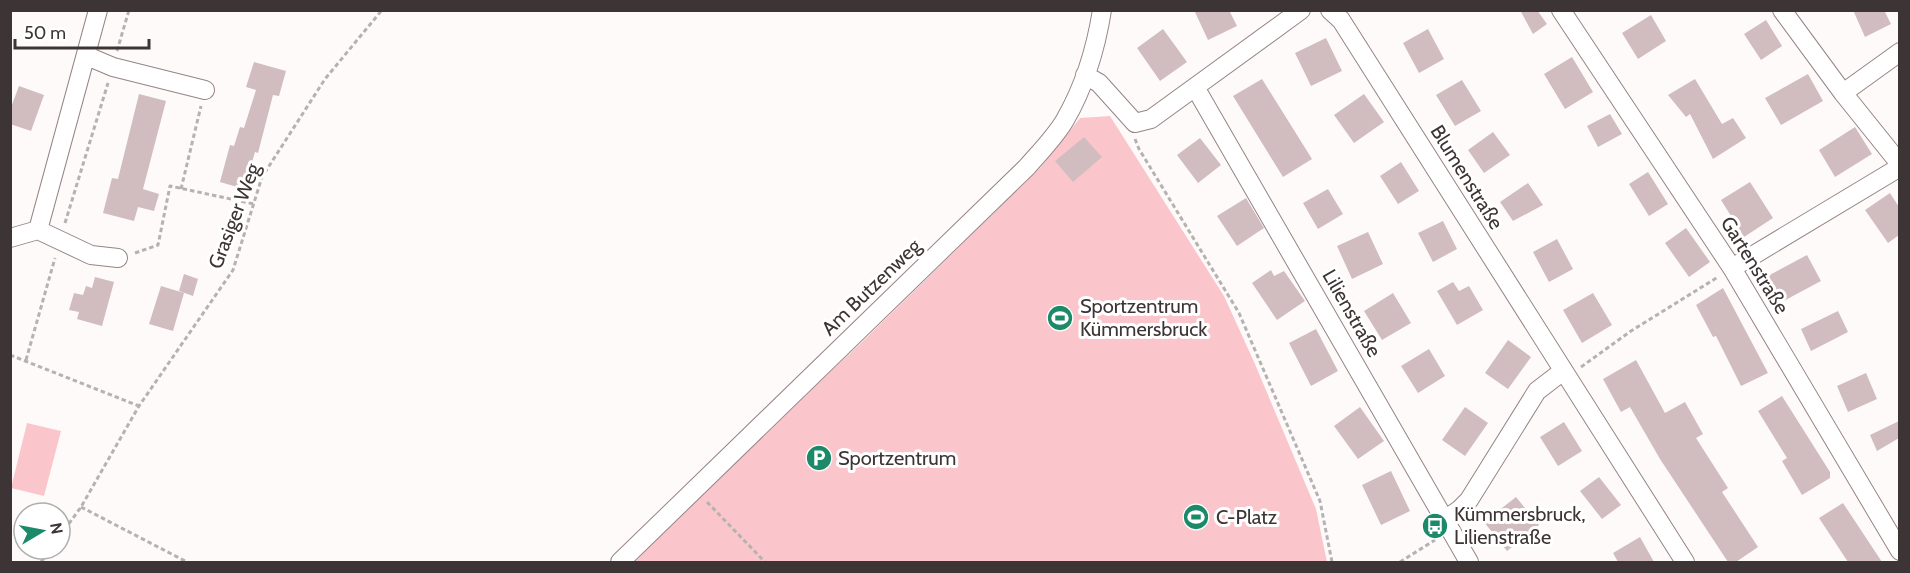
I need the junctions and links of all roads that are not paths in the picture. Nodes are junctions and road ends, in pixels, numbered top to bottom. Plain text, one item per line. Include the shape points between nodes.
1 (1102, 10) edge
2 (1301, 10) edge
3 (1330, 10) edge
4 (1561, 10) edge
5 (1782, 10) edge
6 (94, 12) edge
7 (1899, 52) edge
8 (87, 56) junction
9 (1085, 75) junction
10 (1195, 87) junction
11 (205, 90) road end
12 (1843, 93) junction
13 (1899, 166) edge
14 (38, 230) junction
15 (10, 238) edge
16 (118, 258) road end
17 (1732, 268) junction
18 (1563, 371) junction
19 (1446, 526) junction
20 (1899, 551) edge
21 (620, 562) edge
22 (1469, 562) edge
23 (1685, 562) edge

1 - 9 street, Am Butzenweg
2 - 10 street
3 - 18 street, Blumenstraße via 1341,20
4 - 17 street, Gartenstraße
5 - 12 street
6 - 8 street
7 - 12 street
8 - 11 street via 113,67
8 - 14 street
9 - 10 street via 1099,83 1135,123 1151,119
9 - 21 street, Am Butzenweg via 1064,120 1027,167
10 - 19 street, Lilienstraße
12 - 13 street
13 - 17 street
14 - 15 street
14 - 16 street via 91,255
17 - 20 street, Gartenstraße
18 - 19 street via 1538,391 1469,500
18 - 23 street, Blumenstraße
19 - 22 street, Lilienstraße

